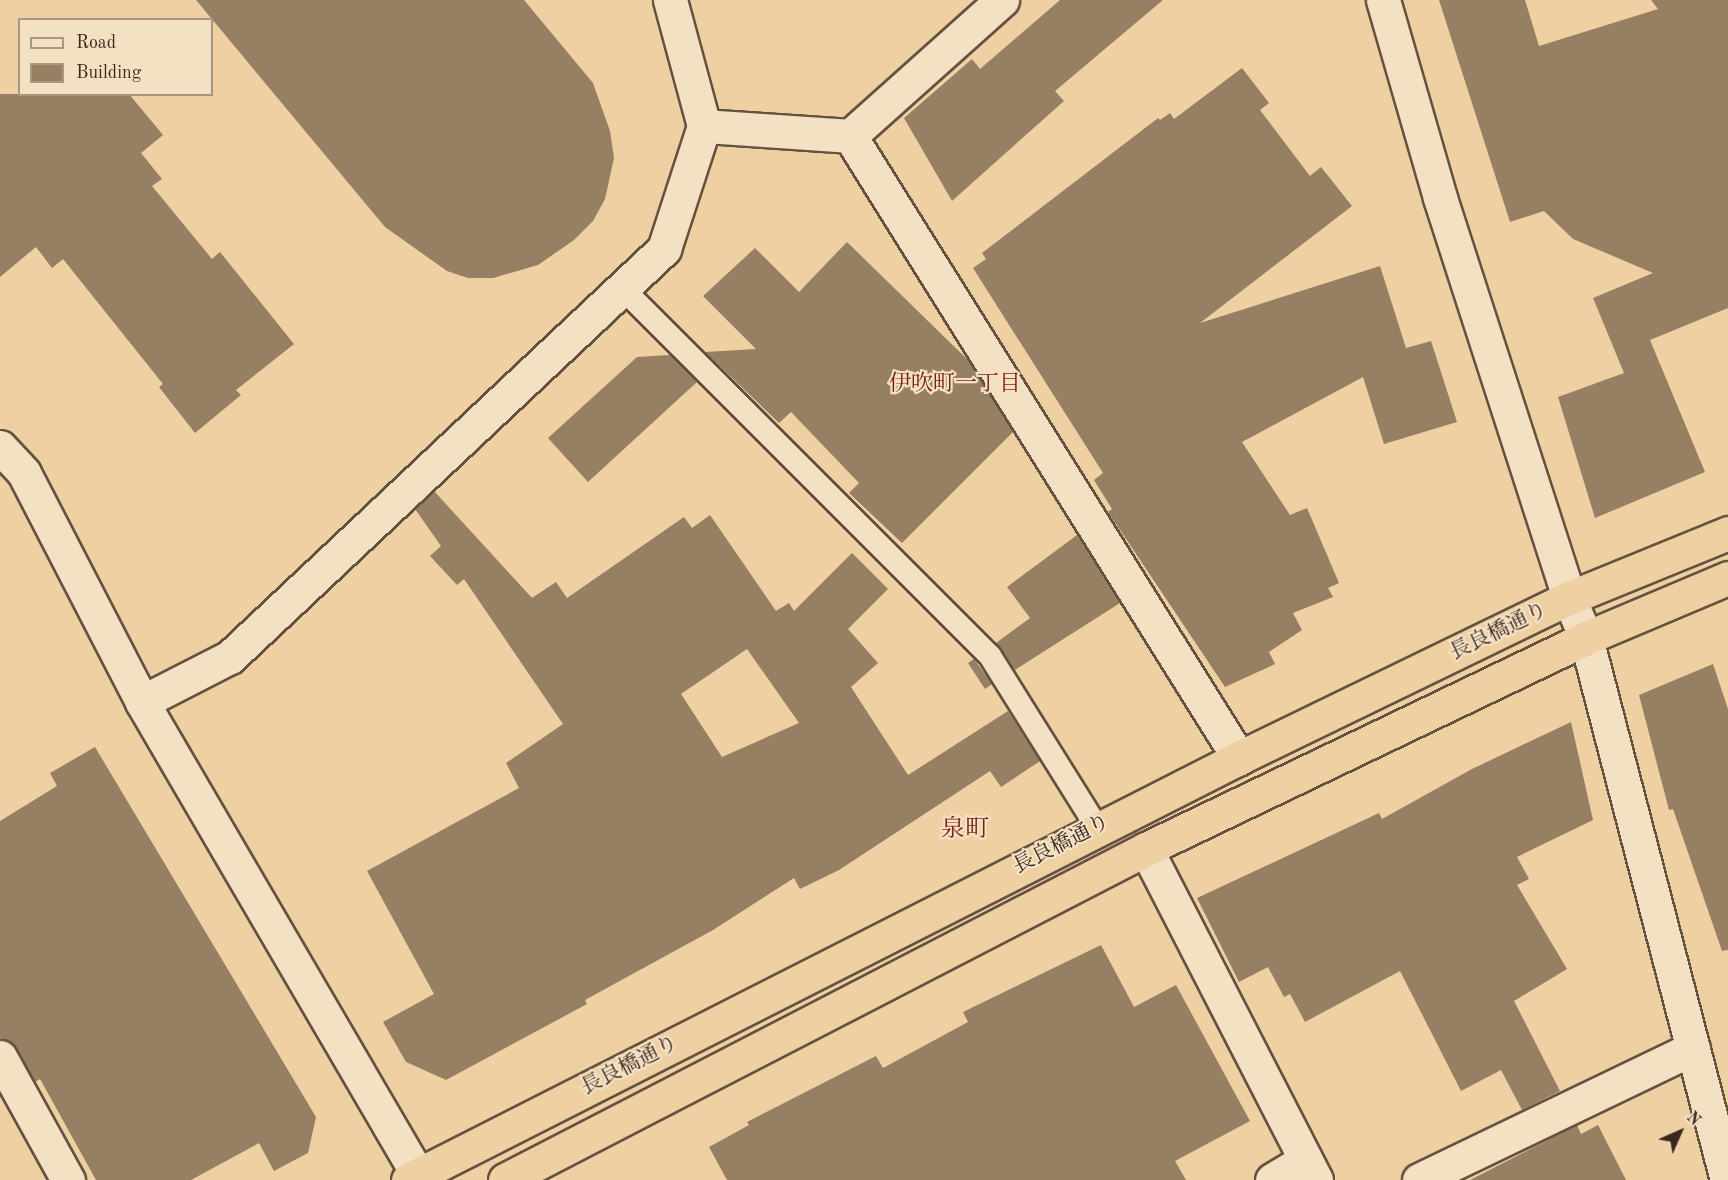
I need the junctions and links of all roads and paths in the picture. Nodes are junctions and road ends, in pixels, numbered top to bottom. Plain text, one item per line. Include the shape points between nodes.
1 (670, 0) edge
2 (1002, 0) edge
3 (1383, 0) edge
4 (704, 126) junction
5 (850, 136) junction
6 (622, 288) junction
7 (0, 447) edge
8 (1728, 533) edge
9 (1728, 578) edge
10 (1569, 598) junction
11 (1586, 638) junction
12 (142, 702) junction
13 (1239, 758) junction
14 (1097, 827) junction
15 (1146, 849) junction
16 (1693, 1048) junction
17 (0, 1057) edge
18 (1310, 1171) edge
19 (415, 1178) edge
20 (68, 1180) edge
21 (506, 1180) edge
22 (1272, 1180) edge
23 (1419, 1180) edge
24 (1727, 1180) edge

1 - 4 street
2 - 5 street
3 - 10 street via 1440,198
4 - 5 street
4 - 6 street via 663,249
5 - 13 street
6 - 12 street via 230,657
6 - 14 lane via 990,656
7 - 12 street via 24,473
8 - 10 highway, 長良橋通り
9 - 11 highway, 長良橋通り
10 - 11 street
10 - 13 highway, 長良橋通り
11 - 15 highway, 長良橋通り
11 - 16 street
12 - 19 street
13 - 14 highway, 長良橋通り
14 - 19 highway, 長良橋通り
15 - 18 street
15 - 21 highway, 長良橋通り
16 - 23 street
16 - 24 street
17 - 20 street
18 - 22 street

